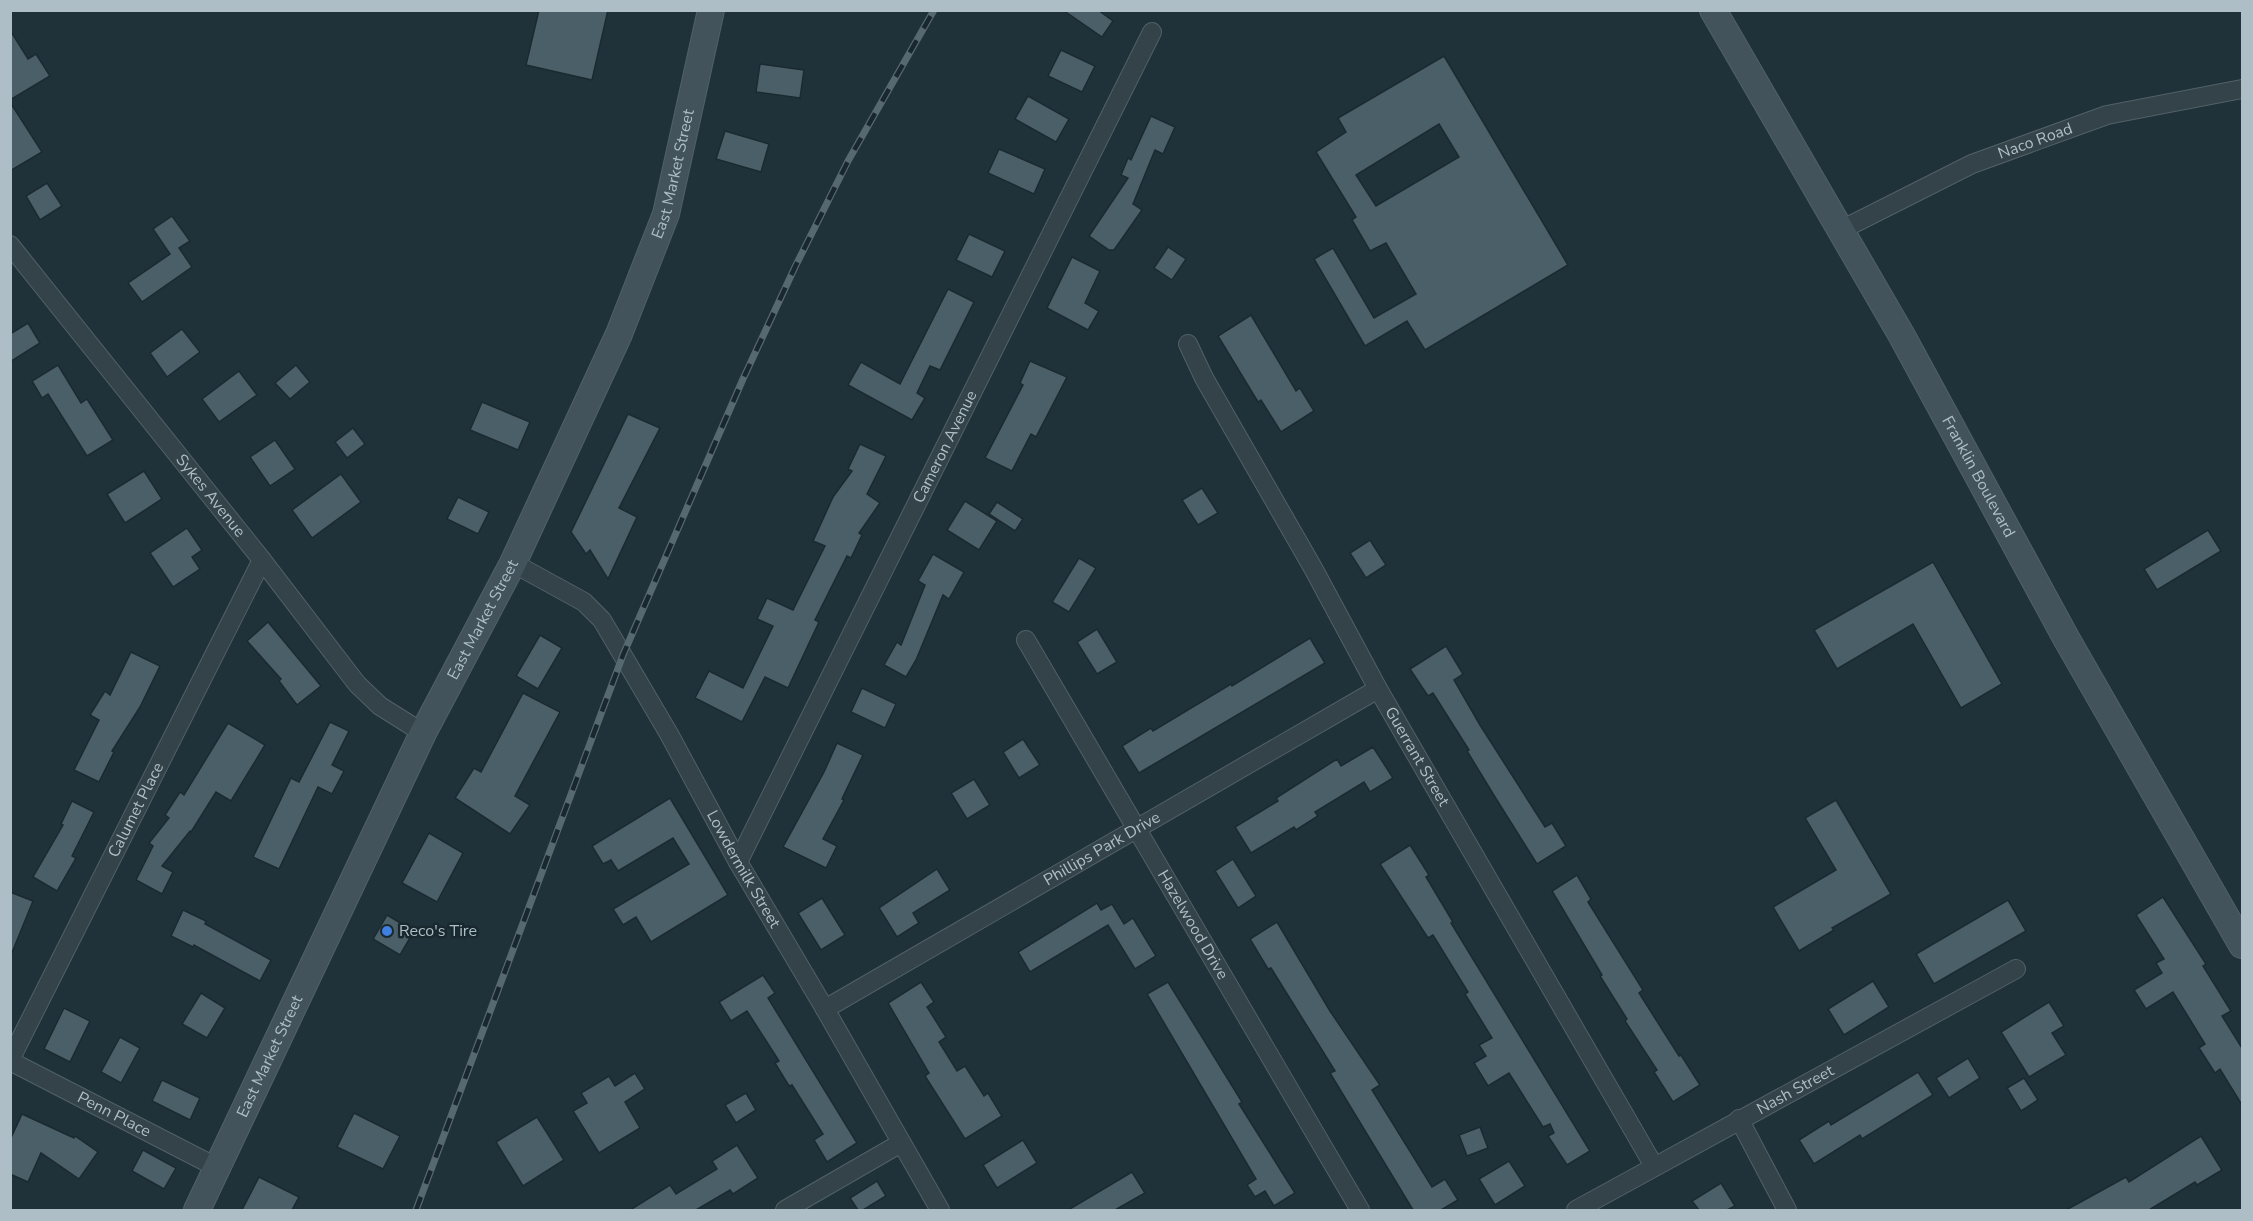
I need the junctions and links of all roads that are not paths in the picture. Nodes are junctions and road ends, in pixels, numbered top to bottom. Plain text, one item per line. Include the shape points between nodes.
1 (711, 10) edge
2 (1713, 10) edge
3 (1152, 32) dead end
4 (2242, 89) edge
5 (1841, 230) junction
6 (10, 245) edge
7 (1188, 344) dead end
8 (262, 560) junction
9 (513, 563) junction
10 (1026, 640) dead end
11 (1378, 689) junction
12 (423, 733) junction
13 (1136, 829) junction
14 (738, 862) junction
15 (2242, 945) edge
16 (2016, 969) dead end
17 (825, 1009) junction
18 (10, 1061) edge
19 (1739, 1119) junction
20 (901, 1143) junction
21 (1654, 1166) junction
22 (218, 1168) junction
23 (197, 1210) edge
24 (785, 1210) edge
25 (940, 1210) edge
26 (1360, 1210) edge
27 (1576, 1210) edge
28 (1787, 1210) edge

1 - 9 main road, East Market Street via 666,214 619,334
2 - 5 main road, Franklin Boulevard
3 - 14 street, Cameron Avenue
4 - 5 street, Naco Road via 2107,115 1972,164
5 - 15 main road, Franklin Boulevard via 2066,639
6 - 8 street, Sykes Avenue
7 - 11 street, Guerrant Street
8 - 12 street, Sykes Avenue via 357,684 380,706
8 - 18 street, Calumet Place
9 - 12 main road, East Market Street
9 - 14 street, Lowdermilk Street via 584,602 602,620
10 - 13 street, Hazelwood Drive
11 - 13 street, Phillips Park Drive
11 - 21 street, Guerrant Street
12 - 22 main road, East Market Street
13 - 17 street, Phillips Park Drive
13 - 26 street, Hazelwood Drive
14 - 17 street, Lowdermilk Street
16 - 19 street, Nash Street
17 - 20 street, Lowdermilk Street
18 - 22 street, Penn Place
19 - 21 street, Nash Street
19 - 28 street
20 - 24 street
20 - 25 street, Lowdermilk Street
21 - 27 street, Nash Street
22 - 23 main road, East Market Street

